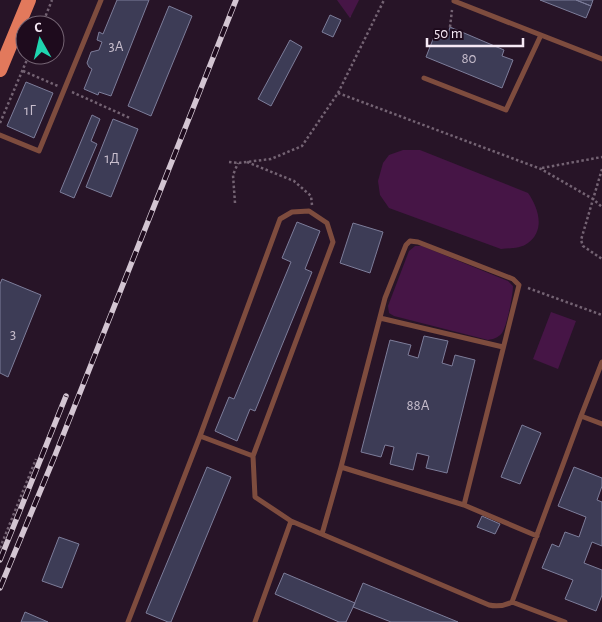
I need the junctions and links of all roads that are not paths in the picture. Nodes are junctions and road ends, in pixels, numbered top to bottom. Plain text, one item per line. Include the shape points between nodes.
1 (29, 0) edge
2 (101, 0) edge
3 (454, 1) edge
4 (541, 35) junction
5 (602, 59) edge
6 (0, 70) edge
7 (424, 78) dead end
8 (0, 136) edge
9 (380, 318) junction
10 (503, 347) junction
11 (602, 362) edge
12 (580, 416) junction
13 (602, 424) edge
14 (200, 436) junction
15 (253, 456) junction
16 (340, 468) junction
17 (464, 505) junction
18 (291, 521) junction
19 (322, 534) junction
20 (537, 536) junction
21 (512, 602) junction
22 (544, 614) junction
23 (128, 622) edge
24 (255, 622) edge
25 (541, 622) edge
26 (564, 622) edge

1 - 6 main road
2 - 8 lane via 39,151
3 - 4 lane
4 - 5 lane
4 - 7 lane via 506,110
9 - 10 lane
9 - 10 lane via 406,245 410,241 418,242 513,278 519,285
9 - 16 lane
10 - 17 lane
11 - 12 lane
12 - 13 lane
12 - 20 lane
14 - 15 lane
14 - 15 lane via 280,219 292,212 309,211 327,223 333,242
14 - 23 lane
15 - 18 lane via 255,497
16 - 17 lane
16 - 19 lane
17 - 20 lane
18 - 19 lane
18 - 24 lane
19 - 21 lane via 489,605
20 - 21 lane
21 - 22 lane
22 - 25 lane
22 - 26 lane

